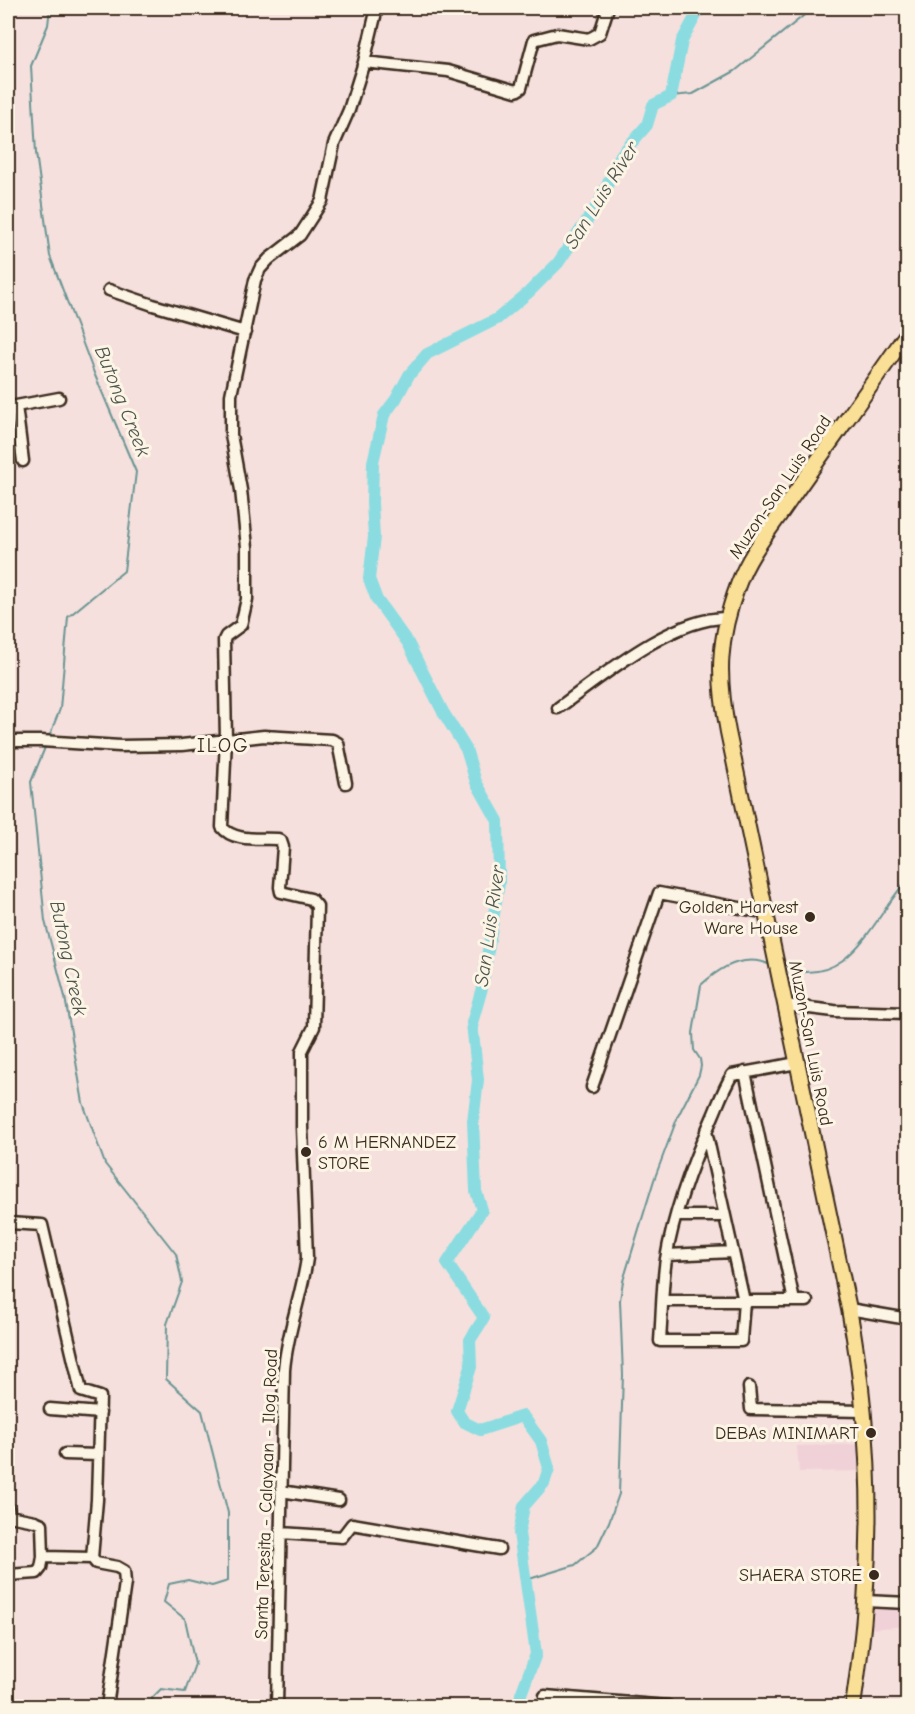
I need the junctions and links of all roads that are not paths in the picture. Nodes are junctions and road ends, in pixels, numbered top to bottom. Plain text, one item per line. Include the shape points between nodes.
1 (377, 8) edge
2 (608, 8) edge
3 (364, 62) junction
4 (109, 290) dead end
5 (245, 332) junction
6 (908, 332) edge
7 (59, 398) dead end
8 (12, 407) edge
9 (23, 461) dead end
10 (728, 618) junction
11 (558, 708) dead end
12 (226, 739) junction
13 (8, 741) edge
14 (346, 783) dead end
15 (767, 913) junction
16 (785, 1005) junction
17 (908, 1013) edge
18 (797, 1063) junction
19 (745, 1072) junction
20 (592, 1087) dead end
21 (706, 1131) junction
22 (710, 1149) junction
23 (697, 1152) junction
24 (676, 1216) junction
25 (725, 1216) junction
26 (8, 1223) edge
27 (733, 1252) junction
28 (667, 1255) junction
29 (663, 1301) junction
30 (744, 1301) junction
31 (794, 1301) junction
32 (807, 1301) dead end
33 (849, 1310) junction
34 (908, 1319) edge
35 (750, 1387) dead end
36 (50, 1409) dead end
37 (864, 1411) junction
38 (100, 1413) junction
39 (65, 1454) dead end
40 (98, 1455) junction
41 (281, 1491) junction
42 (339, 1500) dead end
43 (8, 1508) edge
44 (281, 1533) junction
45 (499, 1549) dead end
46 (43, 1557) junction
47 (92, 1557) junction
48 (8, 1575) edge
49 (866, 1601) junction
50 (908, 1603) edge
51 (545, 1696) dead end
52 (638, 1706) edge
53 (668, 1706) edge
54 (106, 1707) edge
55 (277, 1707) edge
56 (853, 1707) edge

1 - 3 street, Santa Teresita - Calayaan - Ilog Road
2 - 3 street via 600,33 589,39 557,34 534,40 521,88 516,92 448,71
3 - 5 street, Santa Teresita - Calayaan - Ilog Road via 333,144 322,201 300,235 260,269
4 - 5 street
5 - 12 street, Santa Teresita - Calayaan - Ilog Road via 231,395 231,435 247,547 247,599 241,625 224,640
6 - 10 main road, Muzon-San Luis Road via 754,554 738,585
7 - 8 street
8 - 9 street
10 - 11 street via 701,620 638,651
10 - 15 main road, Muzon-San Luis Road via 720,659 721,697
12 - 13 street via 182,745 120,746
12 - 14 street via 264,736 332,740 338,743
12 - 41 street, Santa Teresita - Calayaan - Ilog Road via 222,827 234,836 281,841 281,892 310,899 316,906 314,1027 302,1051 307,1257 285,1355
15 - 16 main road, Muzon-San Luis Road
15 - 20 street via 659,893
16 - 17 street
16 - 18 main road, Muzon-San Luis Road
18 - 19 street
18 - 33 main road, Muzon-San Luis Road
19 - 21 street via 732,1075
19 - 31 street
21 - 22 street
21 - 23 street
22 - 23 street
22 - 25 street
23 - 24 street
24 - 25 street
24 - 28 street
25 - 27 street
26 - 38 street via 42,1225 81,1391 100,1397
27 - 28 street
27 - 30 street
28 - 29 street
29 - 30 street
29 - 30 street via 660,1341 741,1341
30 - 31 street
31 - 32 street
33 - 34 street
33 - 37 main road, Muzon-San Luis Road
35 - 37 street via 752,1409
36 - 38 street
37 - 49 main road, Muzon-San Luis Road
38 - 40 street
39 - 40 street
40 - 47 street
41 - 42 street
41 - 44 street, Santa Teresita - Calayaan - Ilog Road
43 - 46 street via 9,1516 42,1524
44 - 45 street via 342,1537 352,1524
44 - 55 street, Santa Teresita - Calayaan - Ilog Road
46 - 47 street
46 - 48 street via 38,1573
47 - 54 street via 96,1563 124,1570
49 - 50 street
49 - 56 main road, Muzon-San Luis Road
51 - 52 street
52 - 53 street

